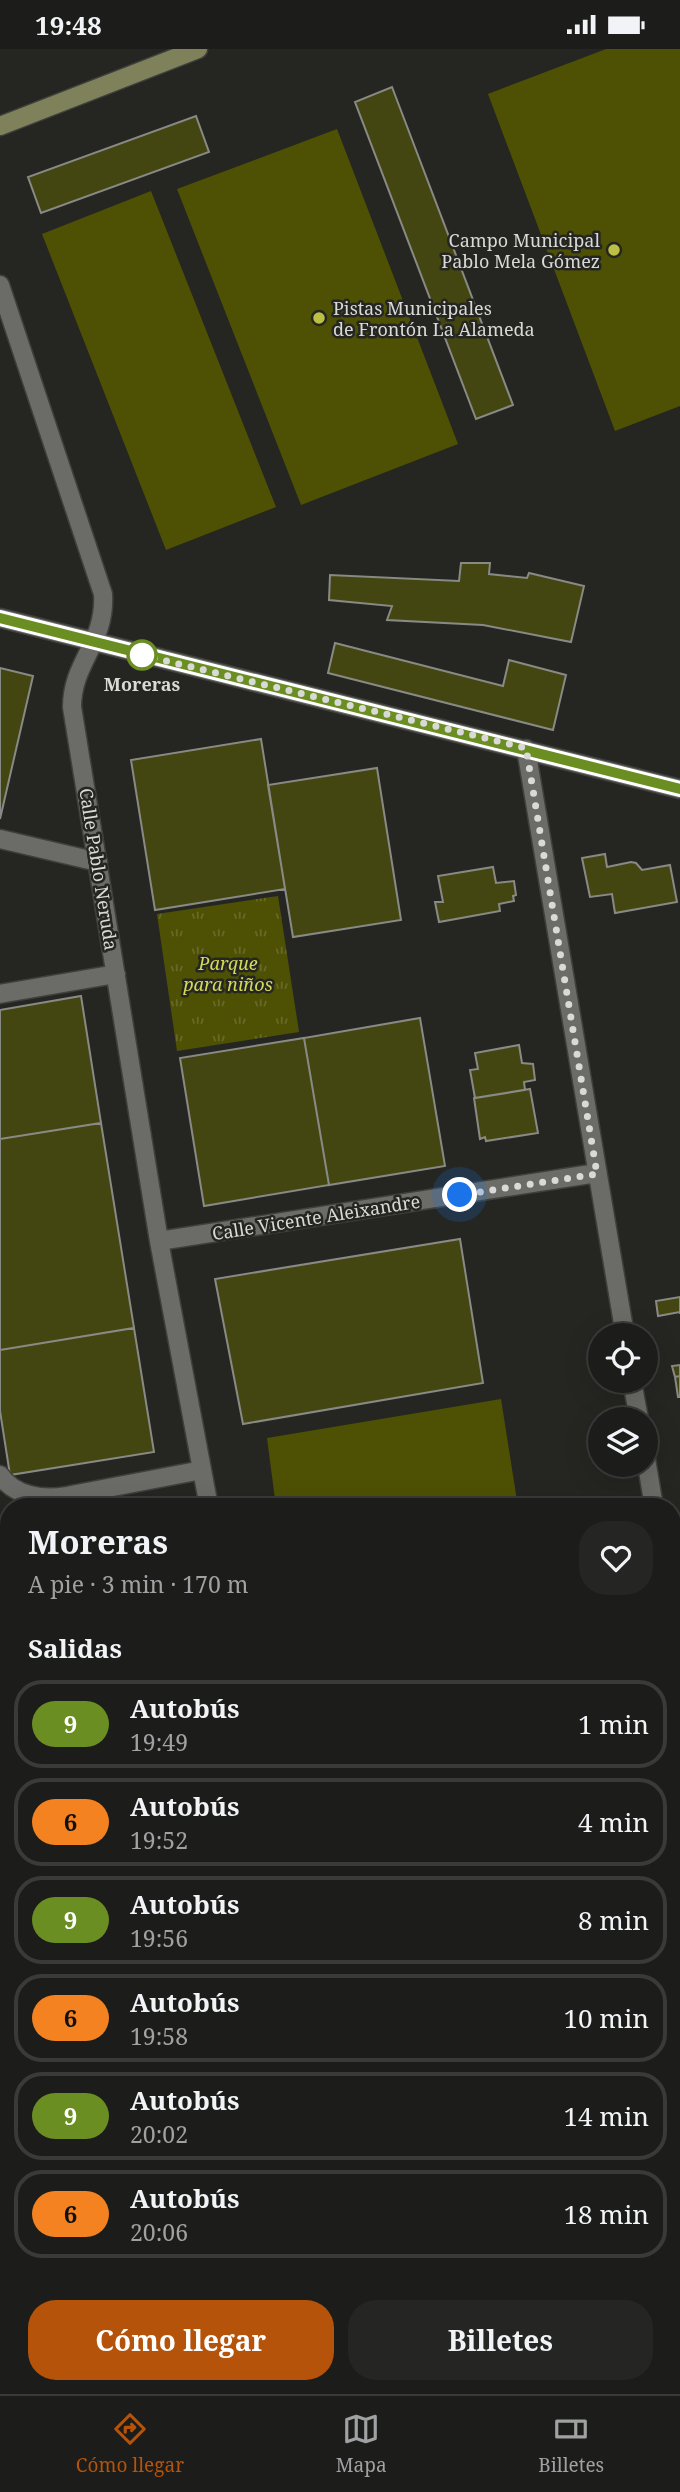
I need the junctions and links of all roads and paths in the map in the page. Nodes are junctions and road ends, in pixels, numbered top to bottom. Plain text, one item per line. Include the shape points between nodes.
1 (198, 49) edge
2 (0, 126) edge
3 (0, 285) edge
4 (0, 618) edge
5 (94, 643) junction
6 (526, 748) junction
7 (680, 789) edge
8 (0, 839) edge
9 (98, 862) junction
10 (116, 974) junction
11 (0, 994) edge
12 (597, 1174) junction
13 (159, 1241) junction
14 (623, 1323) edge
15 (202, 1469) junction
16 (0, 1475) edge
17 (649, 1477) edge
18 (47, 1498) edge
19 (72, 1498) edge
20 (207, 1498) edge
21 (652, 1498) edge

1 - 2 street
3 - 5 street, Calle Pablo Neruda via 101,584 103,617
4 - 5 street
5 - 6 street
5 - 9 street, Calle Pablo Neruda via 78,675 72,707
6 - 7 street
6 - 12 street
8 - 9 street
9 - 10 street, Calle Pablo Neruda
10 - 11 street
10 - 13 street, Calle Pablo Neruda
12 - 13 street, Calle Vicente Aleixandre
12 - 14 street
13 - 15 street, Calle Pablo Neruda
15 - 19 street
15 - 20 street, Calle Pablo Neruda
16 - 18 street via 22,1493
17 - 21 street

